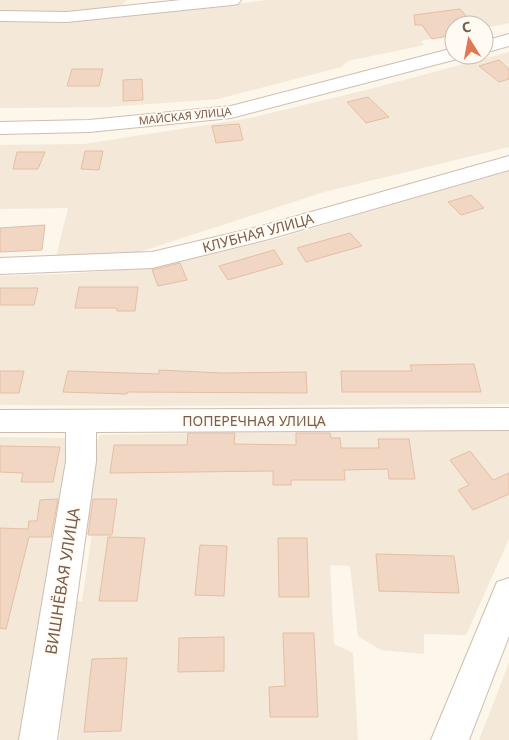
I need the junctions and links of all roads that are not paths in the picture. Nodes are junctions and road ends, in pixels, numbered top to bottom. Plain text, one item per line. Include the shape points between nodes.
1 (232, 0) edge
2 (135, 5) edge
3 (0, 16) edge
4 (509, 40) edge
5 (494, 44) edge
6 (444, 57) edge
7 (0, 128) edge
8 (509, 163) edge
9 (0, 266) edge
10 (509, 419) edge
11 (0, 422) edge
12 (81, 422) junction
13 (509, 593) edge
14 (38, 740) edge
15 (450, 740) edge

1 - 2 street
2 - 3 street via 67,17
4 - 5 street
6 - 7 street, МАЙСКАЯ УЛИЦА via 231,112 89,126
8 - 9 street, КЛУБНАЯ УЛИЦА via 261,234 152,260
10 - 12 street, ПОПЕРЕЧНАЯ УЛИЦА
11 - 12 street, ПОПЕРЕЧНАЯ УЛИЦА
12 - 14 street, ВИШНЁВАЯ УЛИЦА via 81,462
13 - 15 street

